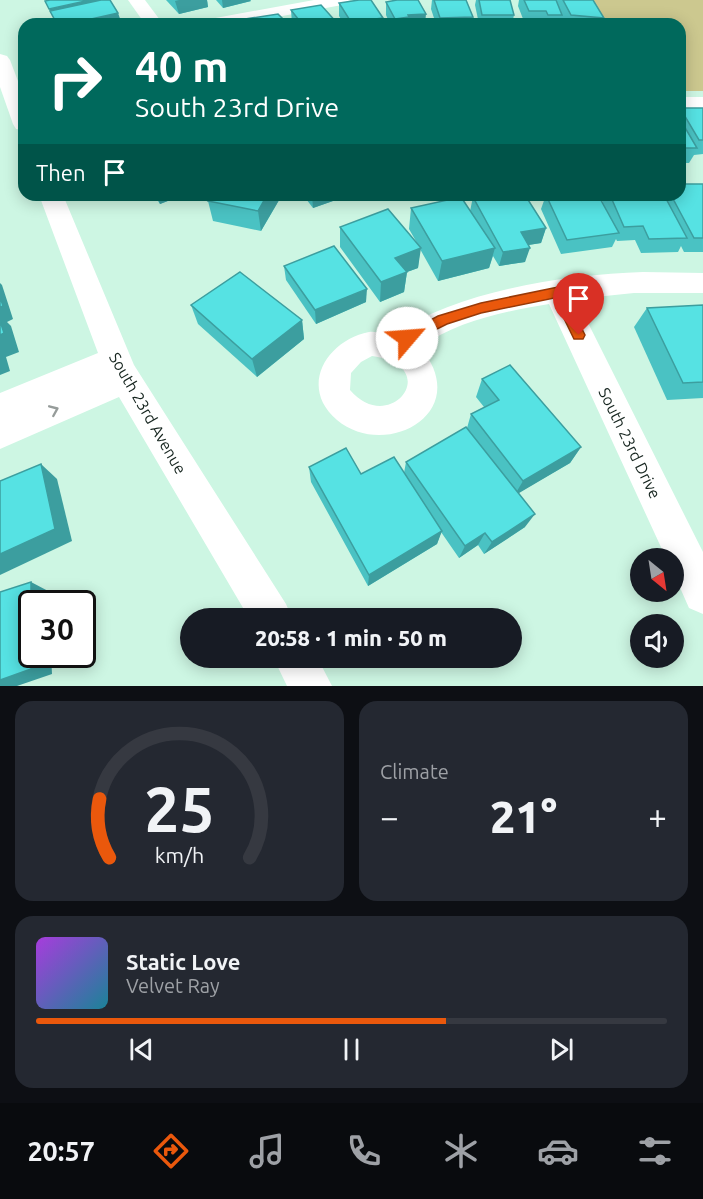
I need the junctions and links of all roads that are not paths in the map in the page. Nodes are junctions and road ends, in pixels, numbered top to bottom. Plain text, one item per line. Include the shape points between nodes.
1 (136, 0) edge
2 (342, 0) edge
3 (150, 18) edge
4 (243, 18) edge
5 (0, 60) edge
6 (686, 103) edge
7 (703, 103) edge
8 (18, 108) edge
9 (53, 201) edge
10 (703, 284) edge
11 (558, 292) junction
12 (397, 347) dead end
13 (120, 370) junction
14 (0, 408) edge
15 (0, 434) edge
16 (703, 594) edge
17 (266, 608) edge
18 (300, 668) edge
19 (310, 686) edge

1 - 3 street
2 - 4 street
5 - 8 street
6 - 7 street
9 - 13 street, South 23rd Avenue
10 - 11 street via 633,283
11 - 12 street via 443,320
11 - 16 street, South 23rd Drive
13 - 14 street
15 -> 13 street
13 - 17 street, South 23rd Avenue
18 - 19 street

